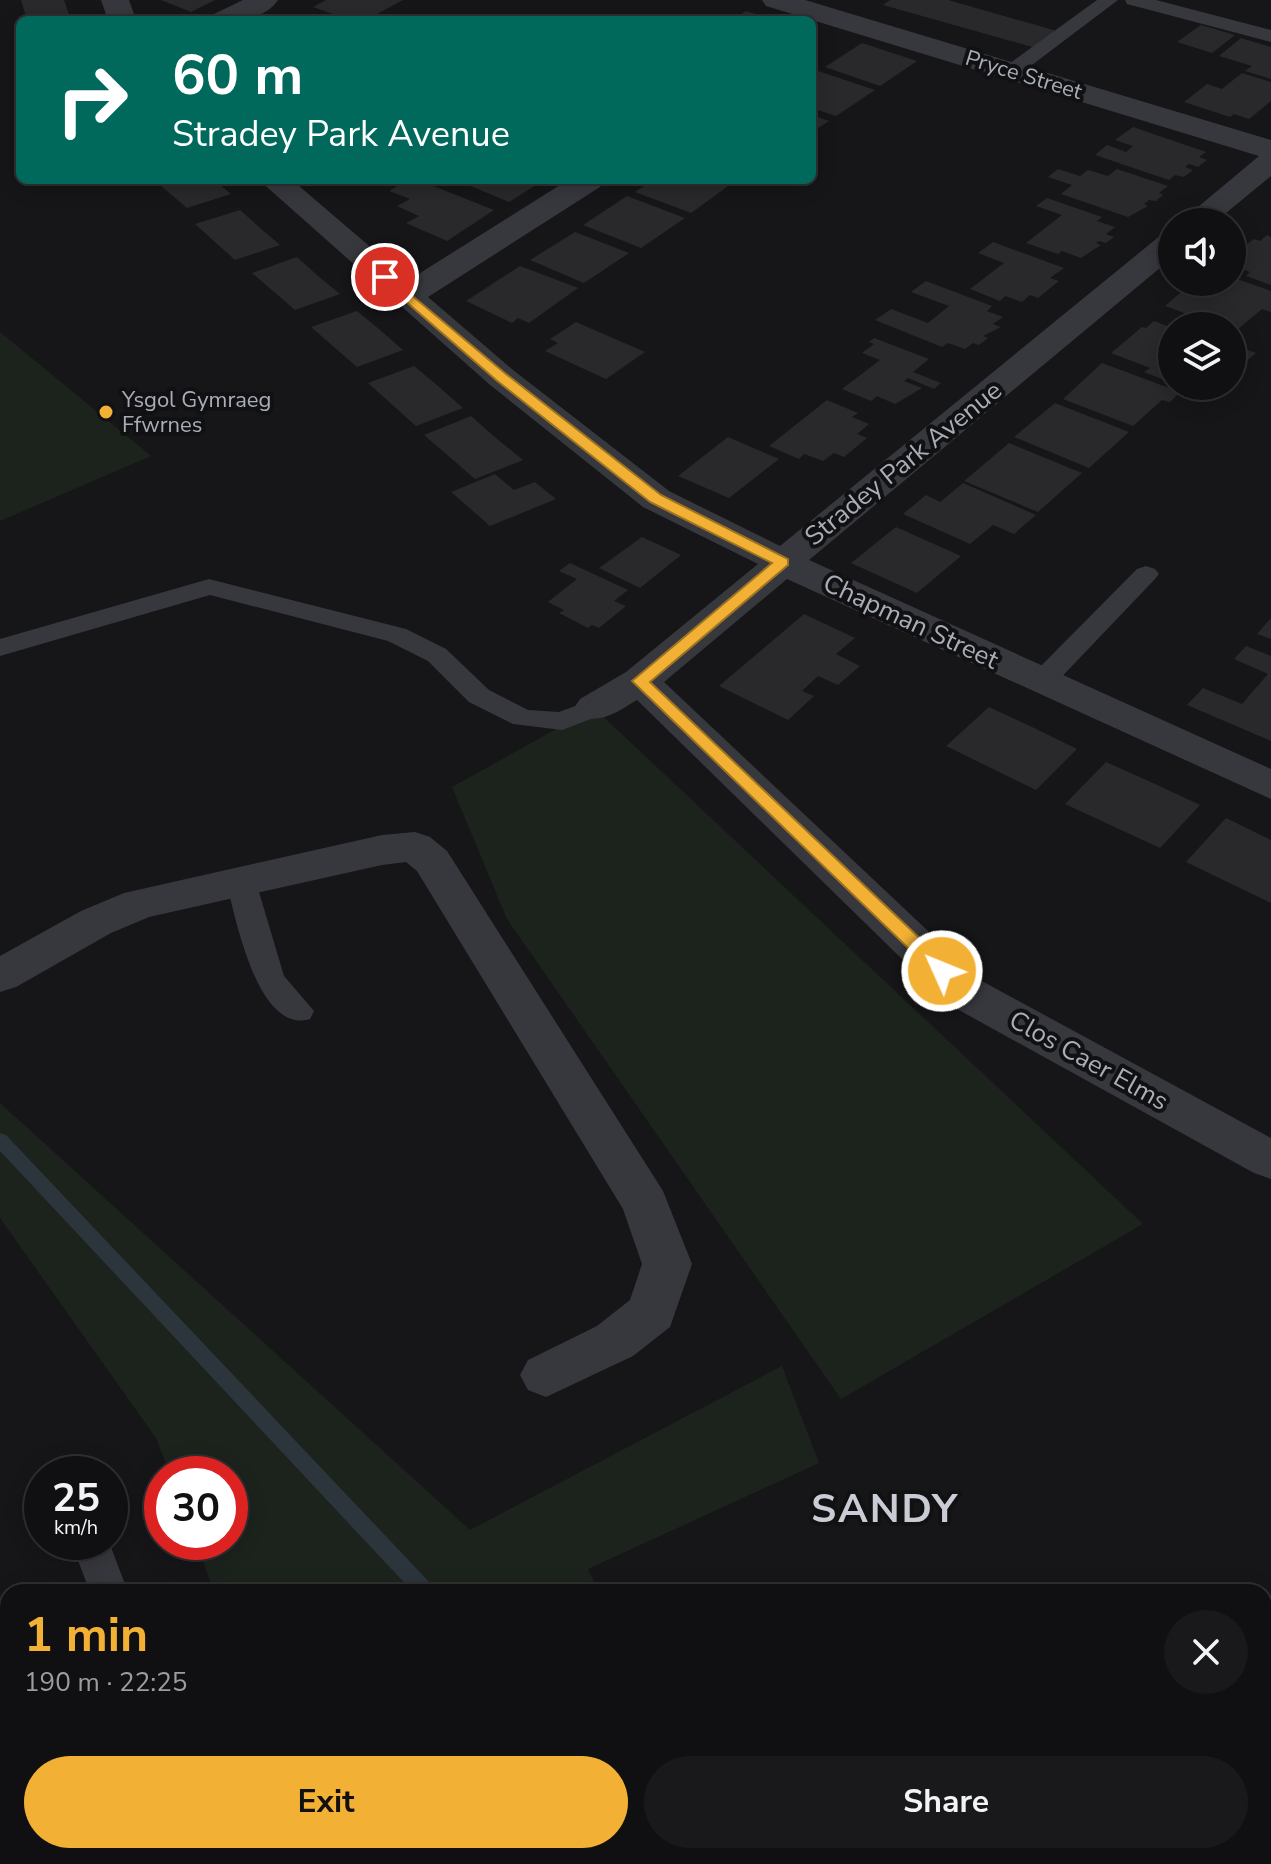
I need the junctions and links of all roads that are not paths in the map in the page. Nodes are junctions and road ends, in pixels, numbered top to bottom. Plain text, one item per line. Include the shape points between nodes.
1 (264, 0) edge
2 (776, 0) edge
3 (1109, 0) edge
4 (1134, 0) edge
5 (232, 16) edge
6 (842, 19) junction
7 (816, 35) edge
8 (1271, 36) edge
9 (1013, 70) junction
10 (1271, 150) edge
11 (1271, 161) edge
12 (279, 184) edge
13 (583, 184) edge
14 (1213, 208) edge
15 (1158, 253) edge
16 (407, 296) junction
17 (782, 562) junction
18 (1146, 574) dead end
19 (0, 648) edge
20 (640, 681) junction
21 (1042, 681) junction
22 (594, 708) joint
23 (1271, 785) edge
24 (241, 882) junction
25 (0, 976) edge
26 (299, 1011) dead end
27 (1271, 1160) edge
28 (546, 1375) dead end
29 (97, 1560) edge
30 (106, 1584) edge

1 - 5 street
2 - 6 street, Pryce Street
3 - 9 lane
4 - 8 lane
6 - 7 street
6 - 9 street, Pryce Street
9 - 10 street, Pryce Street
11 - 14 street
12 - 16 street, Chapman Street
13 - 16 street
15 - 17 street, Stradey Park Avenue
16 - 17 street, Chapman Street via 656,499
17 - 20 street, Stradey Park Avenue
17 - 21 street, Chapman Street
18 - 21 lane
19 - 22 lane via 209,587 397,635 437,655 479,696 523,718 562,721
20 - 22 street, Stradey Park Avenue
20 - 27 street, Clos Caer Elms via 964,992
21 - 23 street, Chapman Street
24 - 25 street via 127,909
24 - 26 lane via 270,981
24 - 28 street via 415,847 432,861 646,1205 667,1264 652,1312 615,1341
29 - 30 lane

